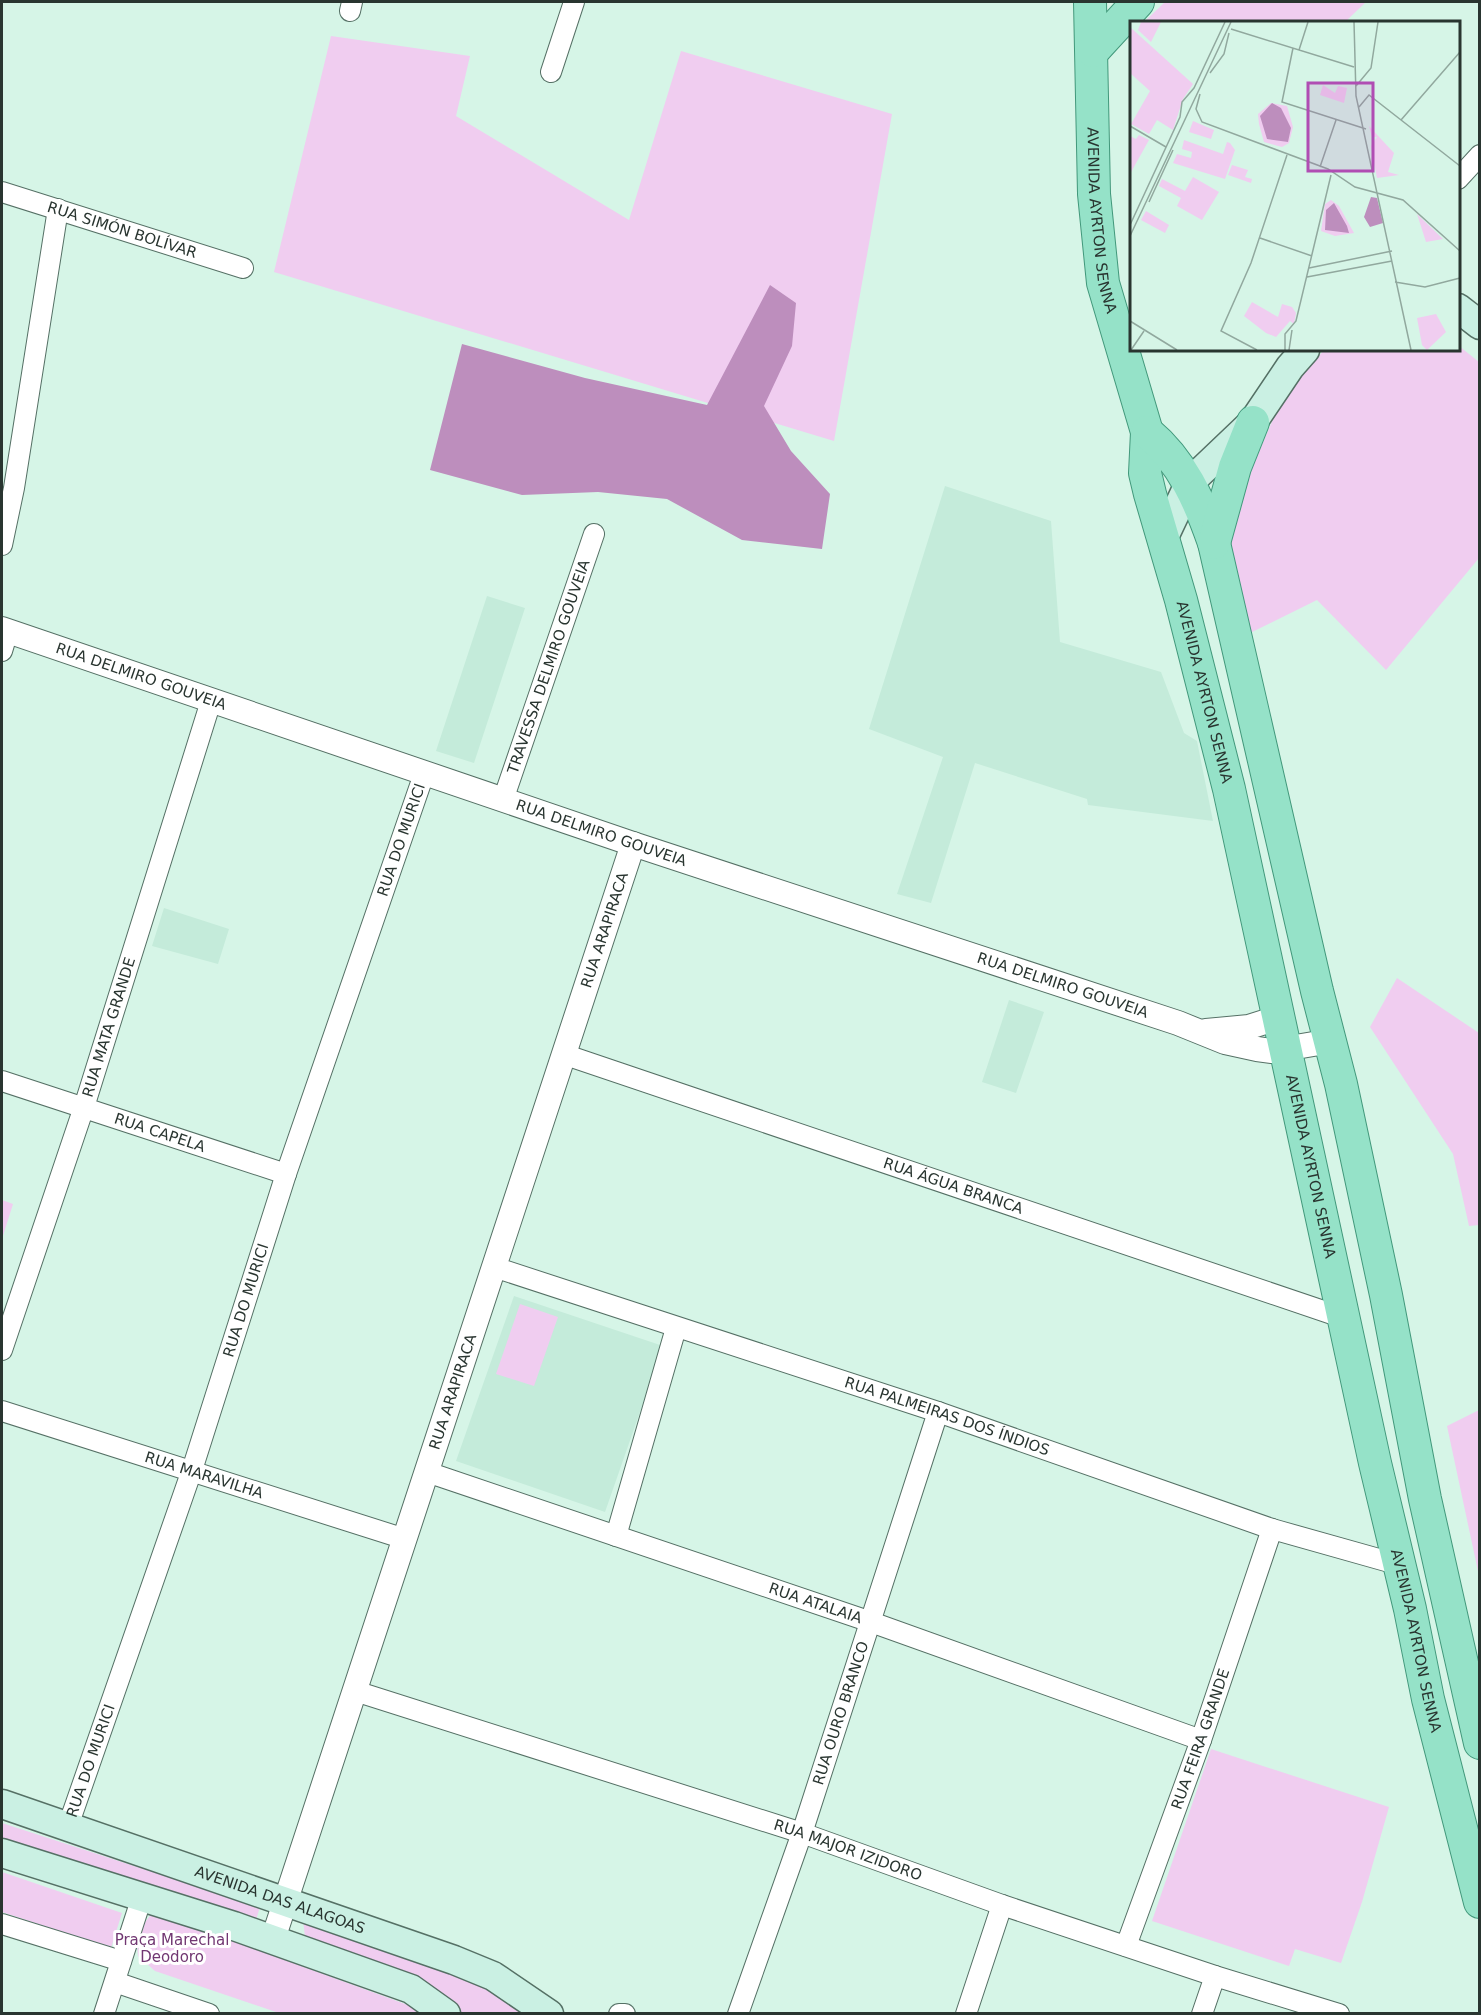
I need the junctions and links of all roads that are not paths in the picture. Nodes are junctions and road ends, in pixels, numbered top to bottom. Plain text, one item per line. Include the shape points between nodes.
1 (574, 2) edge
2 (1090, 2) edge
3 (1138, 2) edge
4 (1092, 51) junction
5 (551, 72) dead end
6 (1479, 155) edge
7 (1460, 177) edge
8 (2, 192) edge
9 (58, 209) junction
10 (243, 268) dead end
11 (1460, 310) edge
12 (1479, 325) edge
13 (1304, 351) edge
14 (1253, 422) junction
15 (1146, 443) junction
16 (1190, 482) junction
17 (8, 485) edge
18 (594, 534) dead end
19 (1163, 539) junction
20 (1214, 543) junction
21 (2, 545) edge
22 (4, 637) edge
23 (211, 701) junction
24 (424, 774) junction
25 (503, 800) junction
26 (633, 844) junction
27 (1277, 1018) junction
28 (1204, 1032) junction
29 (1331, 1041) junction
30 (1284, 1049) junction
31 (563, 1054) junction
32 (2, 1081) edge
33 (84, 1107) junction
34 (286, 1174) junction
35 (494, 1267) junction
36 (1344, 1318) junction
37 (676, 1328) junction
38 (2, 1350) edge
39 (2, 1412) edge
40 (938, 1412) junction
41 (192, 1470) junction
42 (427, 1472) junction
43 (1272, 1529) junction
44 (616, 1536) junction
45 (405, 1539) junction
46 (1400, 1565) junction
47 (1410, 1609) junction
48 (871, 1622) junction
49 (1459, 1659) junction
50 (355, 1691) junction
51 (1201, 1740) junction
52 (1479, 1743) edge
53 (2, 1804) edge
54 (68, 1826) junction
55 (802, 1833) junction
56 (2, 1853) edge
57 (142, 1896) junction
58 (286, 1902) junction
59 (1479, 1902) edge
60 (1002, 1905) junction
61 (2, 1924) edge
62 (273, 1939) junction
63 (1126, 1946) junction
64 (121, 1961) junction
65 (1215, 1977) junction
66 (115, 1982) junction
67 (104, 2013) edge
68 (209, 2013) edge
69 (446, 2013) edge
70 (549, 2013) edge
71 (619, 2013) edge
72 (625, 2013) edge
73 (738, 2013) edge
74 (966, 2013) edge
75 (1202, 2013) edge
76 (1339, 2013) edge

1 - 5 street
2 - 4 main road, AVENIDA AYRTON SENNA
3 - 4 main road
4 - 15 main road, AVENIDA AYRTON SENNA via 1097,241 1103,283
6 - 7 street
8 - 9 street, RUA SIMÓN BOLÍVAR
9 - 10 street, RUA SIMÓN BOLÍVAR
9 - 17 street
11 - 12 main road
13 - 14 main road
14 - 16 main road
14 - 20 main road via 1235,467
15 - 16 main road via 1166,448
15 - 19 main road, AVENIDA AYRTON SENNA via 1150,494
16 - 19 main road
16 - 20 main road
17 - 21 street
18 - 25 street, TRAVESSA DELMIRO GOUVEIA
19 - 27 main road, AVENIDA AYRTON SENNA via 1229,789
20 - 29 main road
22 - 23 street, RUA DELMIRO GOUVEIA
23 - 24 street, RUA DELMIRO GOUVEIA
23 - 33 street, RUA MATA GRANDE
24 - 25 street, RUA DELMIRO GOUVEIA
24 - 34 street, RUA DO MURICI
25 - 26 street, RUA DELMIRO GOUVEIA
26 - 28 street, RUA DELMIRO GOUVEIA
26 - 31 street, RUA ARAPIRACA
27 - 28 street, RUA DELMIRO GOUVEIA via 1249,1027
27 - 30 main road, AVENIDA AYRTON SENNA
28 - 30 street, RUA DELMIRO GOUVEIA via 1240,1047
29 - 30 street, RUA DELMIRO GOUVEIA
29 - 49 main road
30 - 36 main road, AVENIDA AYRTON SENNA
31 - 35 street, RUA ARAPIRACA
31 - 36 street, RUA ÁGUA BRANCA
32 - 33 street, RUA CAPELA
33 - 34 street, RUA CAPELA
33 - 38 street, RUA MATA GRANDE
34 - 41 street, RUA DO MURICI
35 - 37 street, RUA PALMEIRAS DOS ÍNDIOS
35 - 42 street, RUA ARAPIRACA
36 - 46 main road, AVENIDA AYRTON SENNA
37 - 40 street, RUA PALMEIRAS DOS ÍNDIOS
37 - 44 street
39 - 41 street, RUA MARAVILHA
40 - 43 street, RUA PALMEIRAS DOS ÍNDIOS
40 - 48 street, RUA OURO BRANCO
41 - 45 street, RUA MARAVILHA
41 - 54 street, RUA DO MURICI
42 - 44 street, RUA ATALAIA
42 - 45 street, RUA ARAPIRACA
43 - 46 street, RUA PALMEIRAS DOS ÍNDIOS
43 - 51 street, RUA FEIRA GRANDE
44 - 48 street, RUA ATALAIA
45 - 50 street, RUA ARAPIRACA
46 - 47 main road, AVENIDA AYRTON SENNA
47 - 49 main road via 1428,1606 1434,1610 1447,1647
47 - 59 main road, AVENIDA AYRTON SENNA via 1428,1699
48 - 51 street, RUA ATALAIA
48 - 55 street, RUA OURO BRANCO
49 - 52 main road
50 - 55 street, RUA MAJOR IZIDORO
50 - 58 street, RUA ARAPIRACA
51 - 63 street, RUA FEIRA GRANDE
53 - 54 main road, AVENIDA DAS ALAGOAS
54 - 58 main road, AVENIDA DAS ALAGOAS
55 - 60 street, RUA MAJOR IZIDORO
55 - 73 street, RUA OURO BRANCO
56 - 57 main road
57 - 62 main road
57 - 64 street
58 - 62 street, RUA ARAPIRACA
58 - 70 main road, AVENIDA DAS ALAGOAS via 454,1960 493,1977
60 - 63 street, RUA MAJOR IZIDORO
60 - 74 street
61 - 64 street
62 - 69 main road via 411,1989
63 - 65 street, RUA MAJOR IZIDORO
64 - 66 street
65 - 75 street
65 - 76 street, RUA MAJOR IZIDORO
66 - 67 street
66 - 68 street
71 - 72 street

